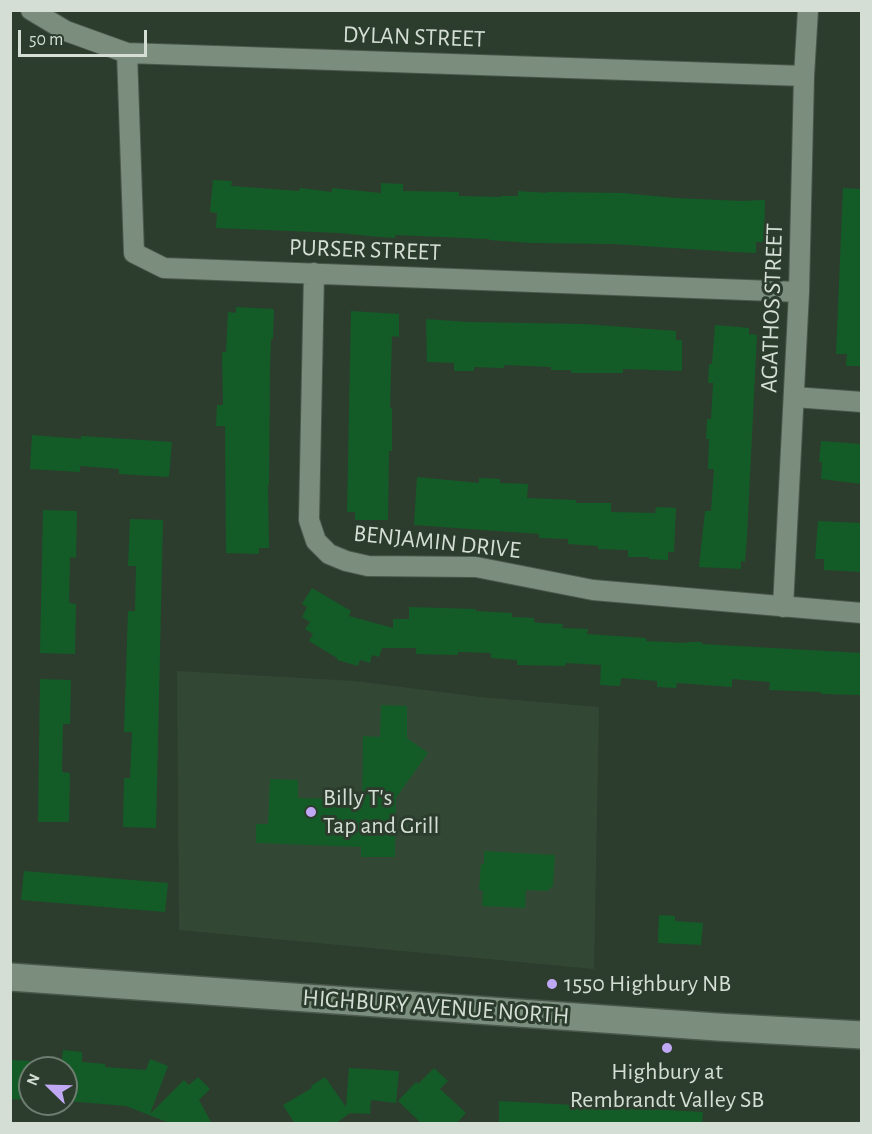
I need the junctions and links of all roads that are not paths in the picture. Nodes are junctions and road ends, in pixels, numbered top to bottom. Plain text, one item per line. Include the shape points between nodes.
1 (31, 10) edge
2 (808, 10) edge
3 (128, 52) junction
4 (804, 76) junction
5 (315, 273) junction
6 (799, 292) junction
7 (794, 397) junction
8 (861, 402) edge
9 (783, 607) junction
10 (861, 613) edge
11 (10, 977) edge
12 (861, 1035) edge

1 - 3 street, DYLAN STREET via 66,31
2 - 4 street, AGATHOS STREET
3 - 4 street, DYLAN STREET
3 - 5 street, PURSER STREET via 134,253 164,268
4 - 6 street, AGATHOS STREET
5 - 6 street, PURSER STREET
5 - 9 street, BENJAMIN DRIVE via 309,520 316,541 329,554 368,566 476,567 593,590
6 - 7 street, AGATHOS STREET
7 - 8 street
7 - 9 street, AGATHOS STREET
9 - 10 street, BENJAMIN DRIVE
11 - 12 main road, HIGHBURY AVENUE NORTH

